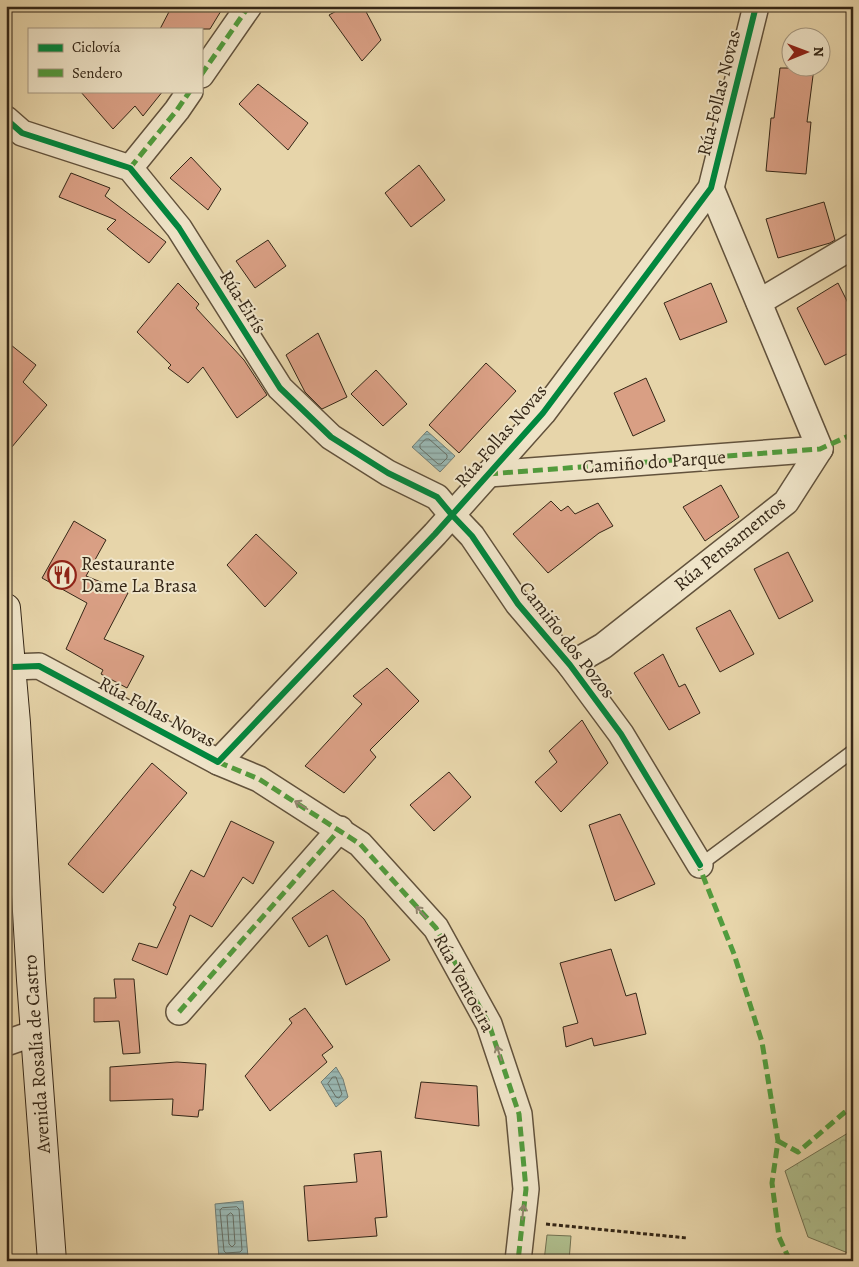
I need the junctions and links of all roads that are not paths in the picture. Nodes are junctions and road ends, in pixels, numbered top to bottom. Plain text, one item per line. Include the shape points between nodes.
1 (249, 6) edge
2 (756, 6) edge
3 (202, 74) edge
4 (189, 92) edge
5 (6, 119) edge
6 (130, 168) junction
7 (711, 188) junction
8 (853, 246) edge
9 (759, 302) junction
10 (820, 449) junction
11 (488, 474) junction
12 (452, 515) junction
13 (7, 615) edge
14 (570, 665) junction
15 (12, 667) junction
16 (853, 751) edge
17 (218, 762) junction
18 (340, 829) junction
19 (700, 865) joint
20 (180, 1012) dead end
21 (35, 1033) junction
22 (6, 1043) edge
23 (52, 1261) edge
24 (518, 1261) edge

1 - 3 street
2 - 7 street, Rúa Follas Novas
4 - 6 street
5 - 6 street via 22,133
6 - 12 street, Rúa Eirís via 179,228 280,388 331,437 388,473 436,497
7 - 9 street
7 - 11 street, Rúa Follas Novas via 543,413
8 - 9 street
9 - 10 street
10 - 11 street, Camiño do Parque
10 - 14 street, Rúa Pensamentos via 786,502 603,646
11 - 12 street, Rúa Follas Novas
12 - 14 street, Camiño dos Pozos via 472,536 518,604
12 - 17 street, Rúa Follas Novas
13 - 15 street, Avenida Rosalía de Castro
14 - 19 street, Camiño dos Pozos via 621,734
15 - 17 street, Rúa Follas Novas via 39,666
15 - 21 street, Avenida Rosalía de Castro
16 - 19 lane, Camiño dos Pozos
18 -> 17 street, Rúa Ventoeira via 259,779
18 - 20 street
24 -> 18 street, Rúa Ventoeira via 526,1189 519,1114 489,1024 436,928 360,844
21 - 22 street
21 - 23 street, Avenida Rosalía de Castro

